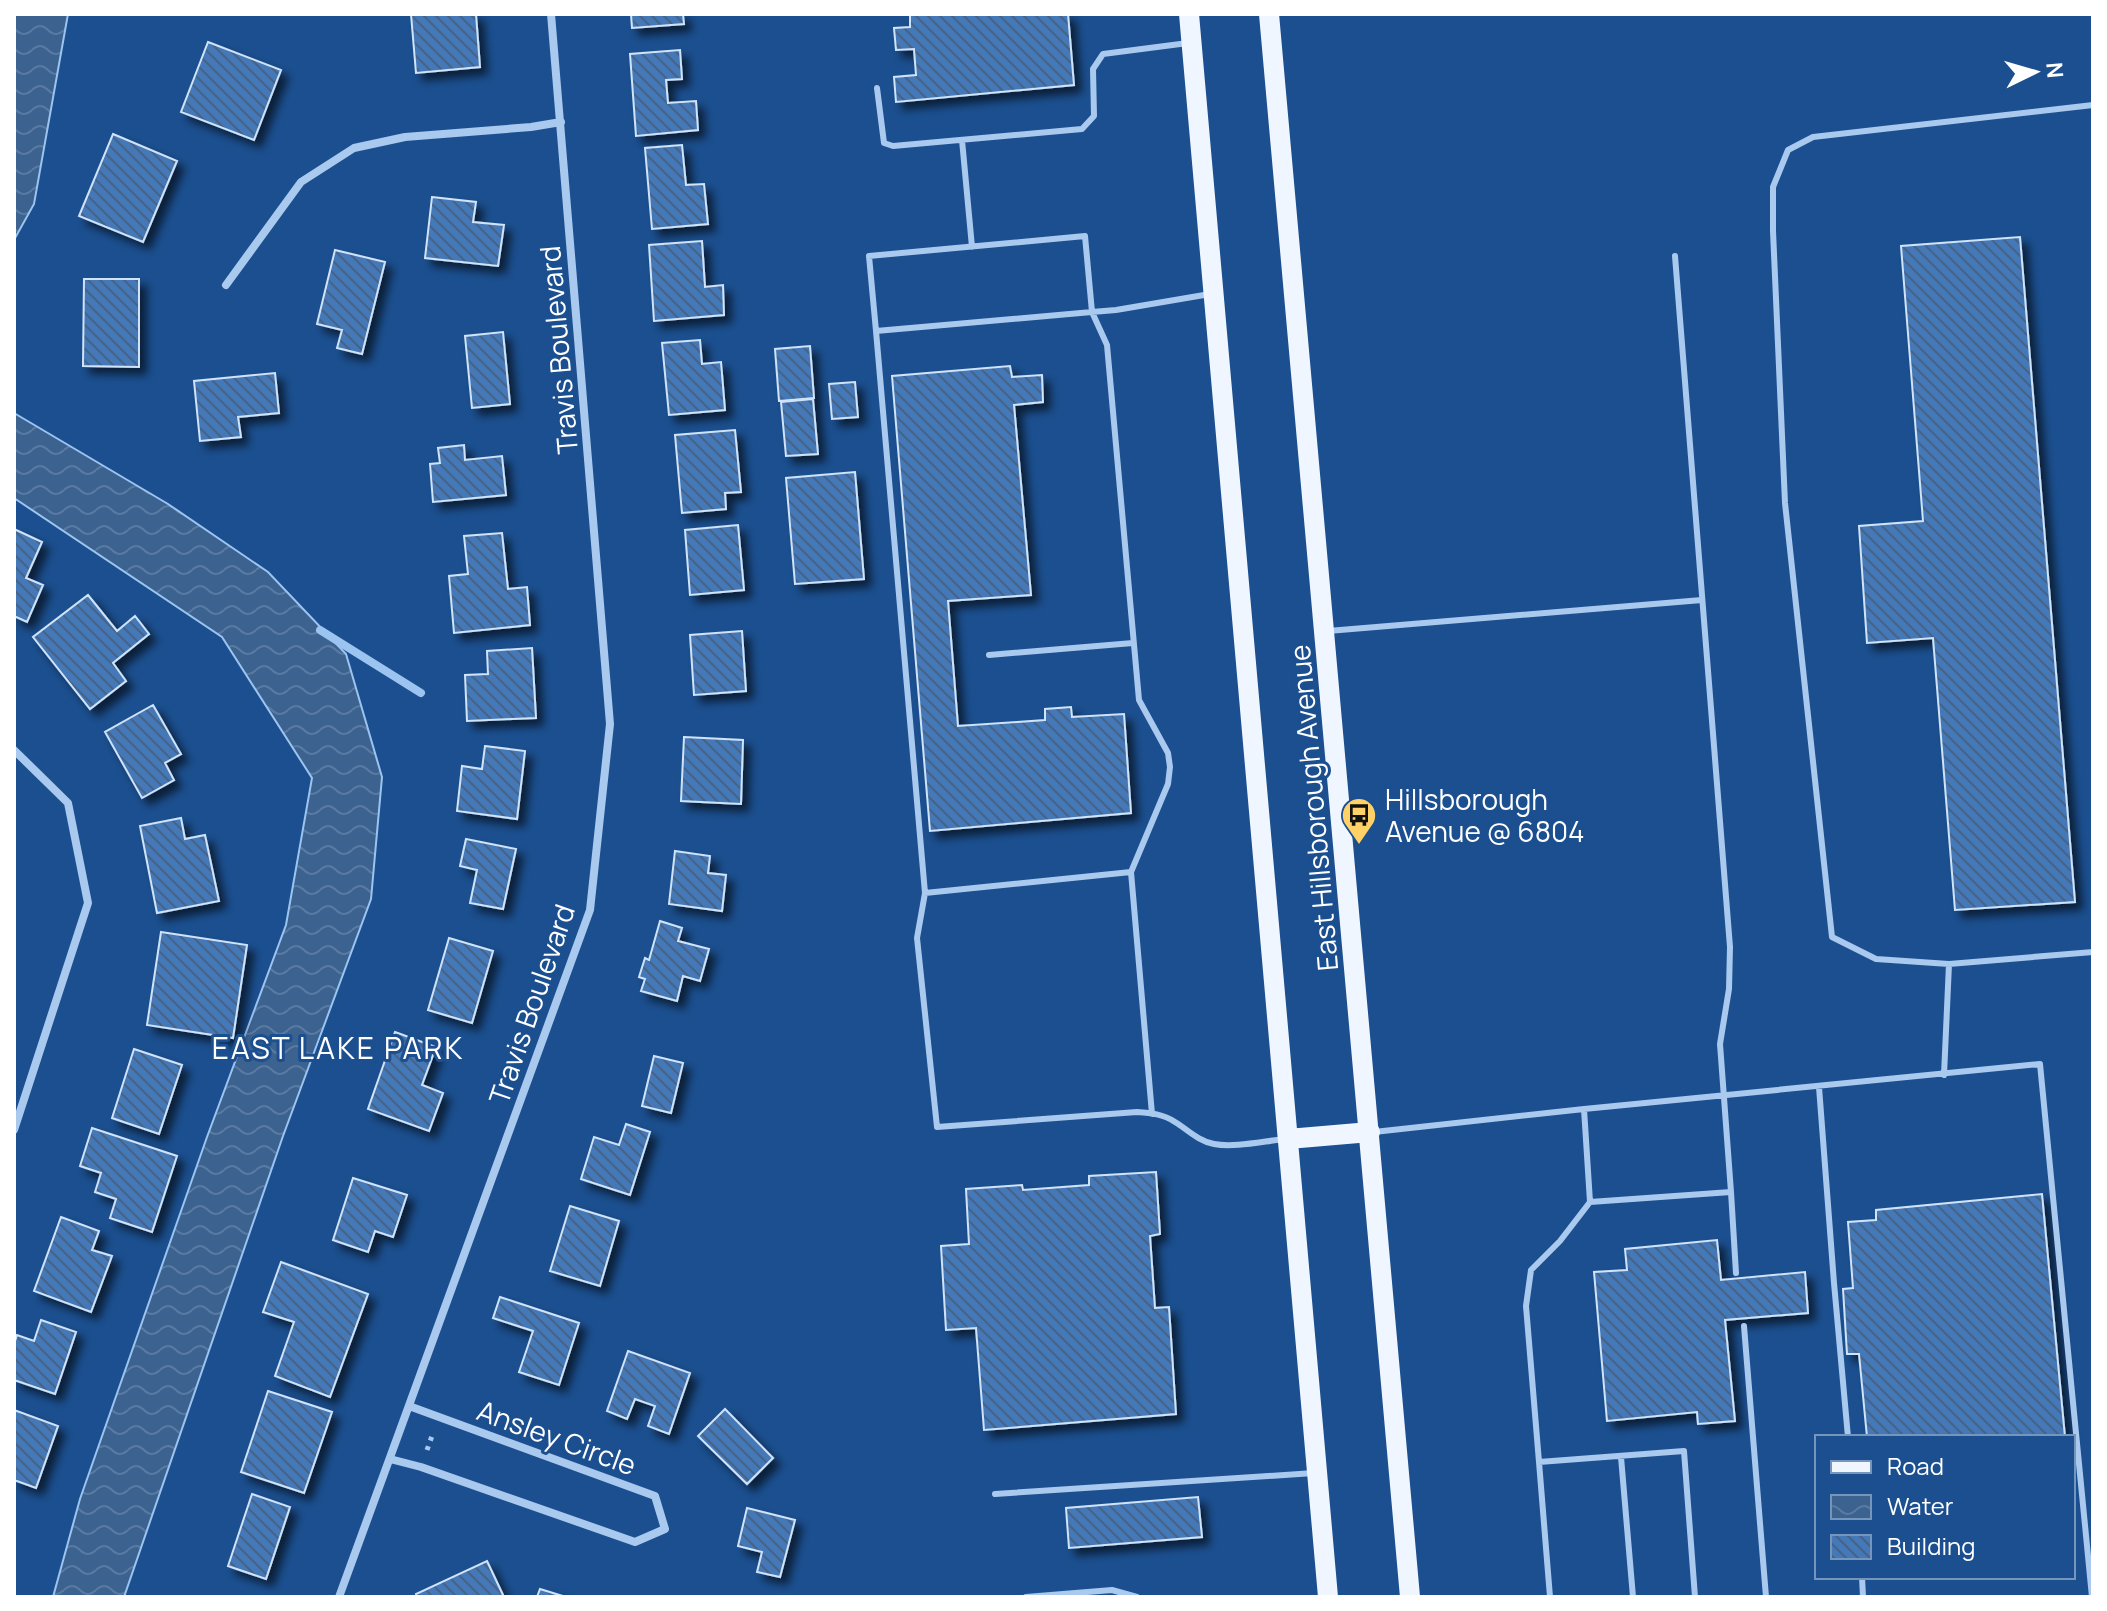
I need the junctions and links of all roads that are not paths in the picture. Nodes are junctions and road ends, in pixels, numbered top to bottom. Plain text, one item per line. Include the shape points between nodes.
1 (551, 14) edge
2 (1189, 14) edge
3 (1269, 14) edge
4 (1192, 43) junction
5 (877, 88) dead end
6 (2093, 105) edge
7 (561, 122) junction
8 (962, 140) junction
9 (972, 247) junction
10 (1675, 256) dead end
11 (226, 285) dead end
12 (1214, 293) junction
13 (1092, 312) junction
14 (876, 331) junction
15 (1702, 600) junction
16 (1325, 631) junction
17 (1133, 643) junction
18 (989, 655) dead end
19 (14, 750) edge
20 (1131, 872) junction
21 (925, 893) junction
22 (2093, 952) edge
23 (1949, 964) junction
24 (1944, 1075) junction
25 (1819, 1087) junction
26 (1725, 1096) junction
27 (1584, 1109) junction
28 (1152, 1114) junction
29 (14, 1130) edge
30 (1370, 1132) junction
31 (1288, 1139) junction
32 (1731, 1192) junction
33 (1590, 1202) junction
34 (1736, 1273) dead end
35 (1744, 1326) dead end
36 (409, 1406) junction
37 (1848, 1435) edge
38 (1621, 1457) junction
39 (390, 1459) junction
40 (1539, 1462) junction
41 (1317, 1473) junction
42 (995, 1494) dead end
43 (339, 1597) edge
44 (1026, 1597) edge
45 (1137, 1597) edge
46 (1328, 1597) edge
47 (1410, 1597) edge
48 (1550, 1597) edge
49 (1633, 1597) edge
50 (1695, 1597) edge
51 (1766, 1597) edge
52 (2092, 1597) edge

1 - 7 street, Travis Boulevard
2 - 4 main road, East Hillsborough Avenue
3 - 16 main road, East Hillsborough Avenue
4 - 8 lane via 1103,54 1093,69 1094,116 1082,129
4 - 12 main road, East Hillsborough Avenue
5 - 8 lane via 884,143
6 - 23 lane via 1813,137 1788,150 1773,187 1785,503 1832,937 1876,959
7 - 11 street via 405,137 354,148 301,182
7 - 36 street, Travis Boulevard via 610,724 590,910
8 - 9 lane
9 - 13 lane via 1085,236
9 - 14 lane via 869,256
10 - 15 lane
12 - 13 lane
12 - 31 main road, East Hillsborough Avenue
13 - 14 lane
13 - 17 lane via 1107,345
14 - 21 lane
15 - 16 lane
15 - 26 lane via 1730,947 1720,1044
16 - 30 main road, East Hillsborough Avenue
17 - 18 lane
17 - 20 lane via 1139,700 1168,753 1170,767 1168,784
19 - 29 street via 68,803 88,903
20 - 21 lane
20 - 28 lane
21 - 28 lane via 917,938 937,1127
22 - 23 lane
23 - 24 lane
24 - 25 lane
24 - 52 lane via 2040,1064
25 - 26 lane
25 - 37 lane
26 - 27 lane
26 - 32 lane
27 - 30 lane
27 - 33 lane
28 - 31 lane via 1213,1144
30 - 31 main road
30 - 47 main road, East Hillsborough Avenue
31 - 41 main road, East Hillsborough Avenue
32 - 33 lane
32 - 34 lane
33 - 40 lane via 1531,1270 1526,1306
35 - 51 lane
36 - 39 street, Travis Boulevard
36 - 39 street, Ansley Circle via 655,1496 665,1529 635,1542
38 - 40 lane
38 - 49 lane
38 - 50 lane via 1684,1451
39 - 43 street, Travis Boulevard
40 - 48 lane
41 - 42 lane
41 - 46 main road, East Hillsborough Avenue
44 - 45 lane via 1112,1590

